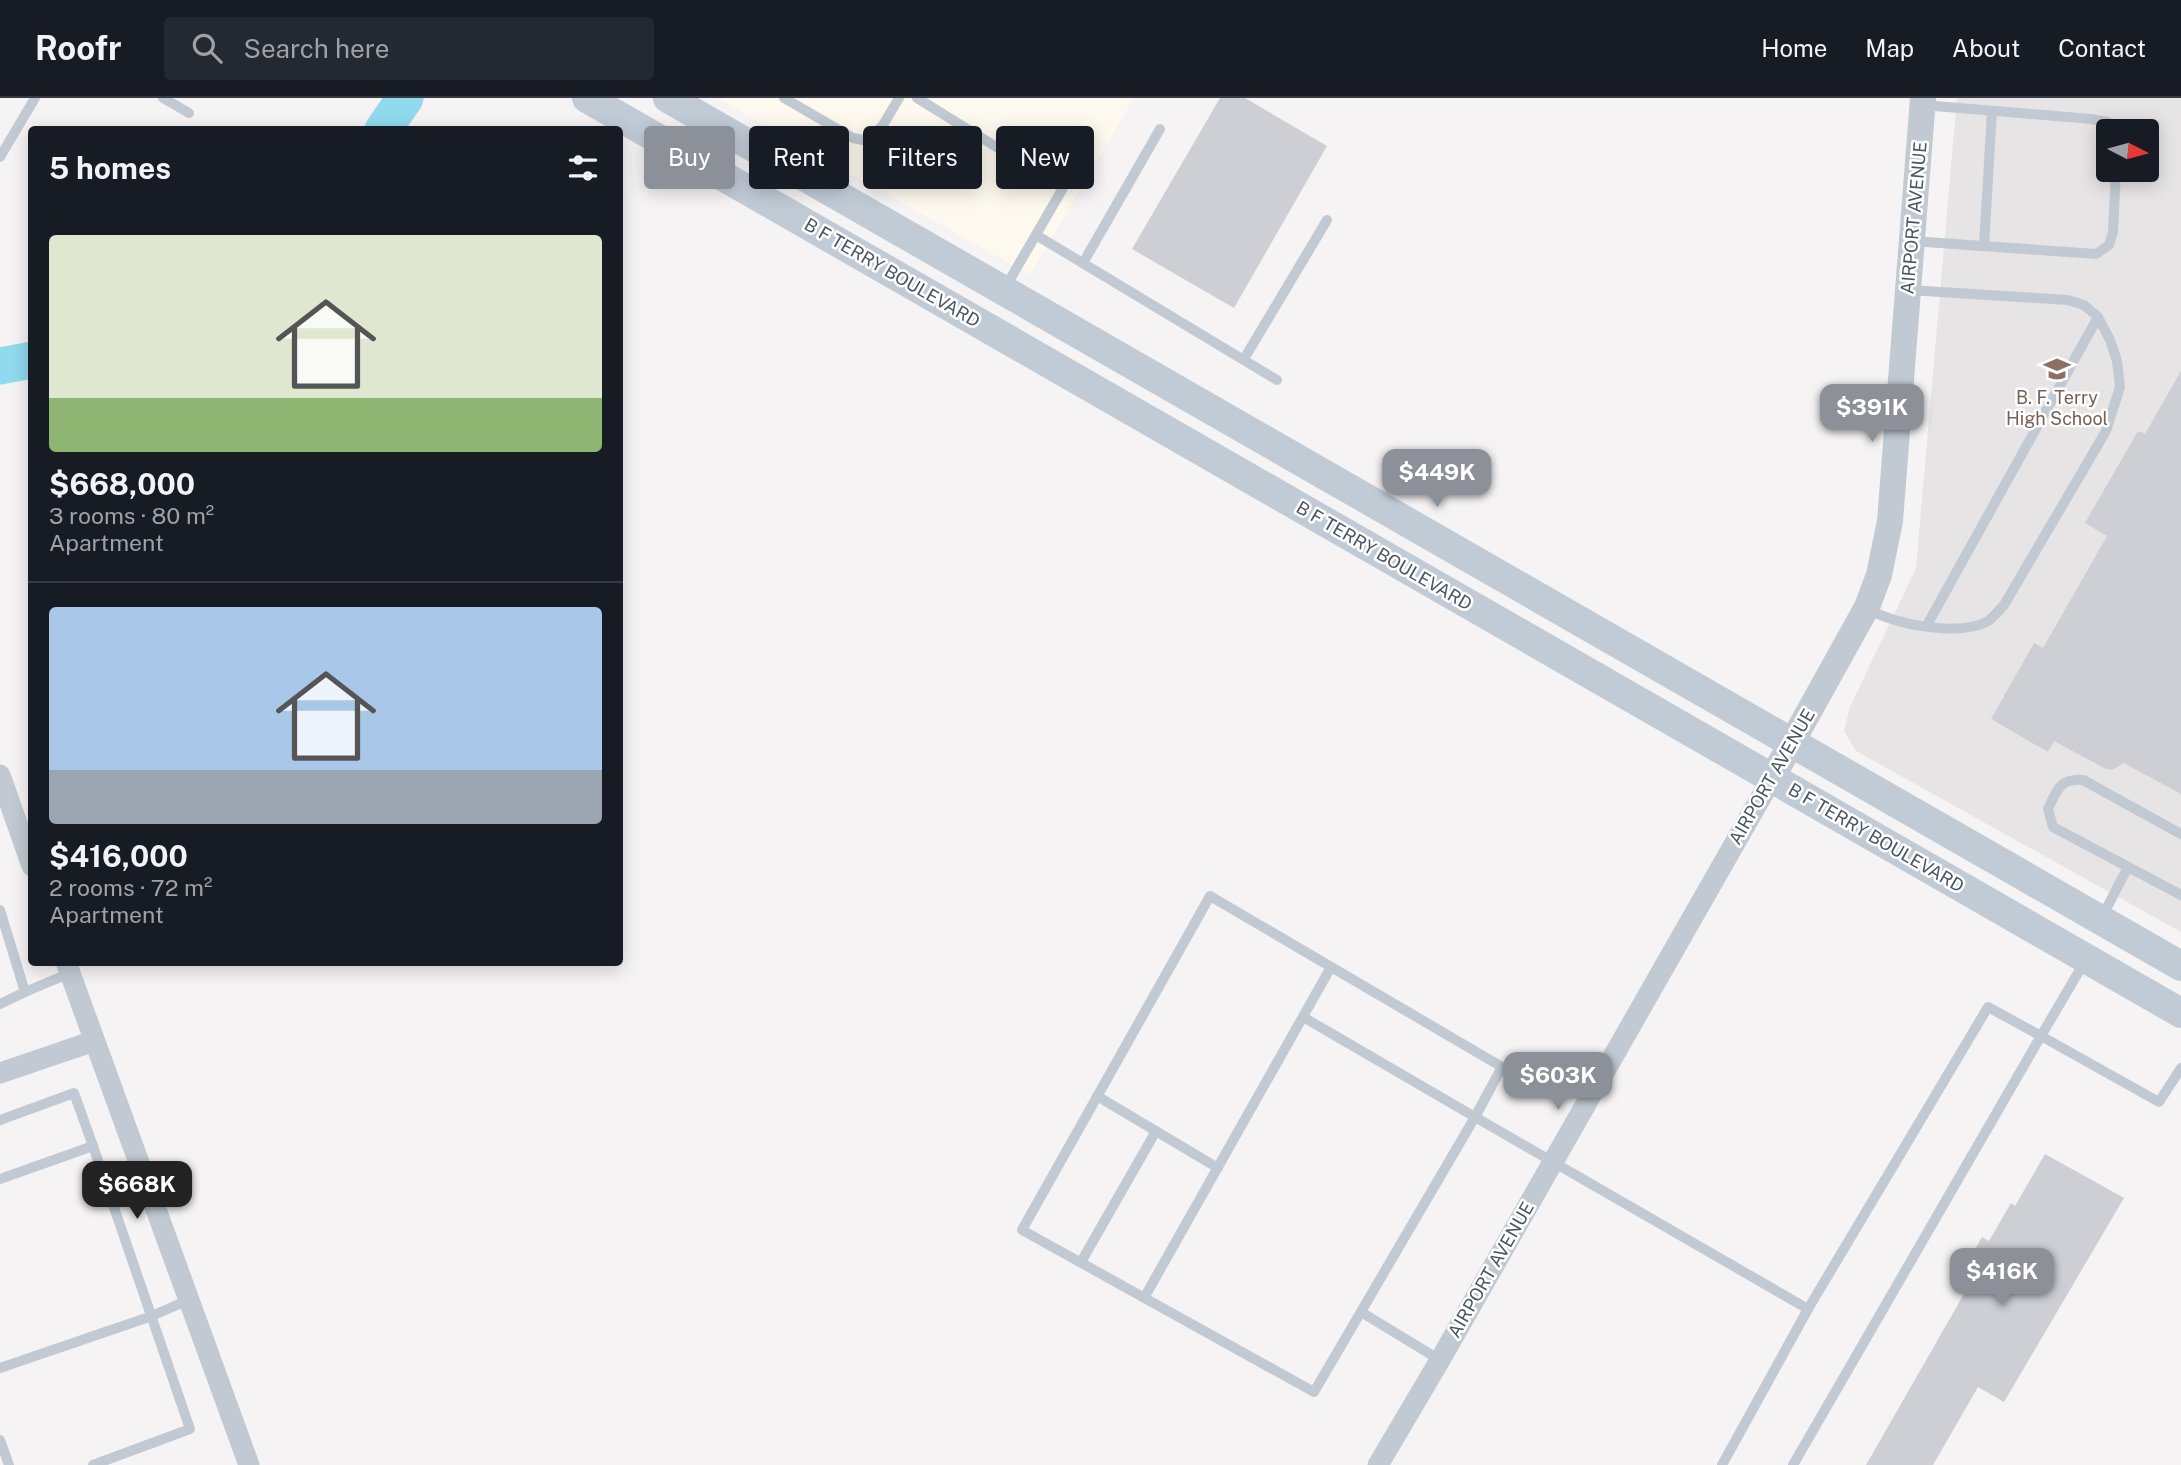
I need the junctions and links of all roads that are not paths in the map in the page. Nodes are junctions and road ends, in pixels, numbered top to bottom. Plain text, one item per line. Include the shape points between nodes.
1 (35, 98) edge
2 (163, 98) edge
3 (587, 98) edge
4 (784, 98) edge
5 (899, 98) edge
6 (917, 98) edge
7 (1923, 101) edge
8 (686, 105) edge
9 (1992, 111) junction
10 (189, 113) dead end
11 (2096, 121) edge
12 (1160, 129) dead end
13 (0, 158) edge
14 (2115, 182) edge
15 (1327, 220) dead end
16 (1036, 235) junction
17 (1912, 241) junction
18 (1984, 246) junction
19 (1083, 263) junction
20 (1908, 290) junction
21 (1004, 291) junction
22 (2098, 317) junction
23 (1244, 359) junction
24 (1277, 380) dead end
25 (1867, 607) junction
26 (1927, 625) junction
27 (1793, 742) junction
28 (0, 775) edge
29 (1772, 778) junction
30 (6, 810) edge
31 (2181, 834) edge
32 (28, 857) edge
33 (2128, 867) junction
34 (2181, 895) edge
35 (0, 910) edge
36 (2100, 920) junction
37 (2087, 959) junction
38 (2181, 966) edge
39 (1331, 967) junction
40 (68, 968) edge
41 (25, 992) junction
42 (0, 1004) edge
43 (2181, 1013) edge
44 (1303, 1017) junction
45 (2041, 1035) junction
46 (94, 1041) junction
47 (2181, 1068) edge
48 (0, 1073) edge
49 (1097, 1096) junction
50 (1475, 1117) junction
51 (0, 1119) edge
52 (1156, 1131) junction
53 (93, 1146) junction
54 (1554, 1161) junction
55 (1218, 1168) junction
56 (0, 1179) edge
57 (1081, 1262) junction
58 (1144, 1298) junction
59 (188, 1300) junction
60 (1808, 1309) junction
61 (1361, 1312) junction
62 (152, 1315) junction
63 (1440, 1360) junction
64 (0, 1368) edge
65 (0, 1440) edge
66 (9, 1465) edge
67 (93, 1465) edge
68 (248, 1465) edge
69 (1378, 1465) edge
70 (1722, 1465) edge
71 (1793, 1465) edge

1 - 13 lane
2 - 10 lane
3 - 29 main road, B F TERRY BOULEVARD
4 - 5 lane via 853,138 868,141
6 - 16 lane via 1063,188
7 - 9 lane
7 - 17 street, AIRPORT AVENUE
8 - 21 main road
9 - 11 lane
9 - 18 lane
12 - 19 lane
14 - 18 lane via 2113,232 2109,245 2096,254
15 - 23 lane
16 - 19 lane
16 - 21 lane
17 - 18 lane
17 - 20 street, AIRPORT AVENUE
19 - 23 lane
20 - 22 lane via 2068,299
20 - 25 street, AIRPORT AVENUE via 1890,521
21 - 27 main road
22 - 26 lane
22 - 26 lane via 2117,361 2120,387 2106,431 2004,605 1990,620 1976,625 1958,629
23 - 24 lane
25 - 26 lane via 1879,616
25 - 27 street, AIRPORT AVENUE
27 - 29 street, AIRPORT AVENUE
27 - 36 main road
28 - 30 street
29 - 37 main road, B F TERRY BOULEVARD
29 - 54 street, AIRPORT AVENUE
30 - 32 street
31 - 33 lane via 2083,780 2065,782 2048,809 2053,827
33 - 34 lane
33 - 36 lane
35 - 41 lane
36 - 38 main road
37 - 43 main road, B F TERRY BOULEVARD
37 - 45 lane
39 - 44 lane
39 - 49 lane via 1210,896
39 - 50 lane via 1502,1066
40 - 41 lane
40 - 46 street
41 - 42 lane
44 - 50 lane
44 - 55 lane
45 - 47 lane via 2159,1102
45 - 60 lane via 1989,1007
45 - 71 lane
46 - 48 street
46 - 59 street
49 - 52 lane
49 - 57 lane via 1022,1230
50 - 54 lane
50 - 61 lane
51 - 53 lane via 74,1093
52 - 55 lane
52 - 57 lane
53 - 56 lane
53 - 62 lane
54 - 60 lane
54 - 63 street, AIRPORT AVENUE
55 - 58 lane
57 - 58 lane
58 - 61 lane via 1314,1392
59 - 62 lane
59 - 68 street
60 - 70 lane
61 - 63 lane
62 - 64 lane
62 - 67 lane via 190,1429
63 - 69 street, AIRPORT AVENUE
65 - 66 lane

